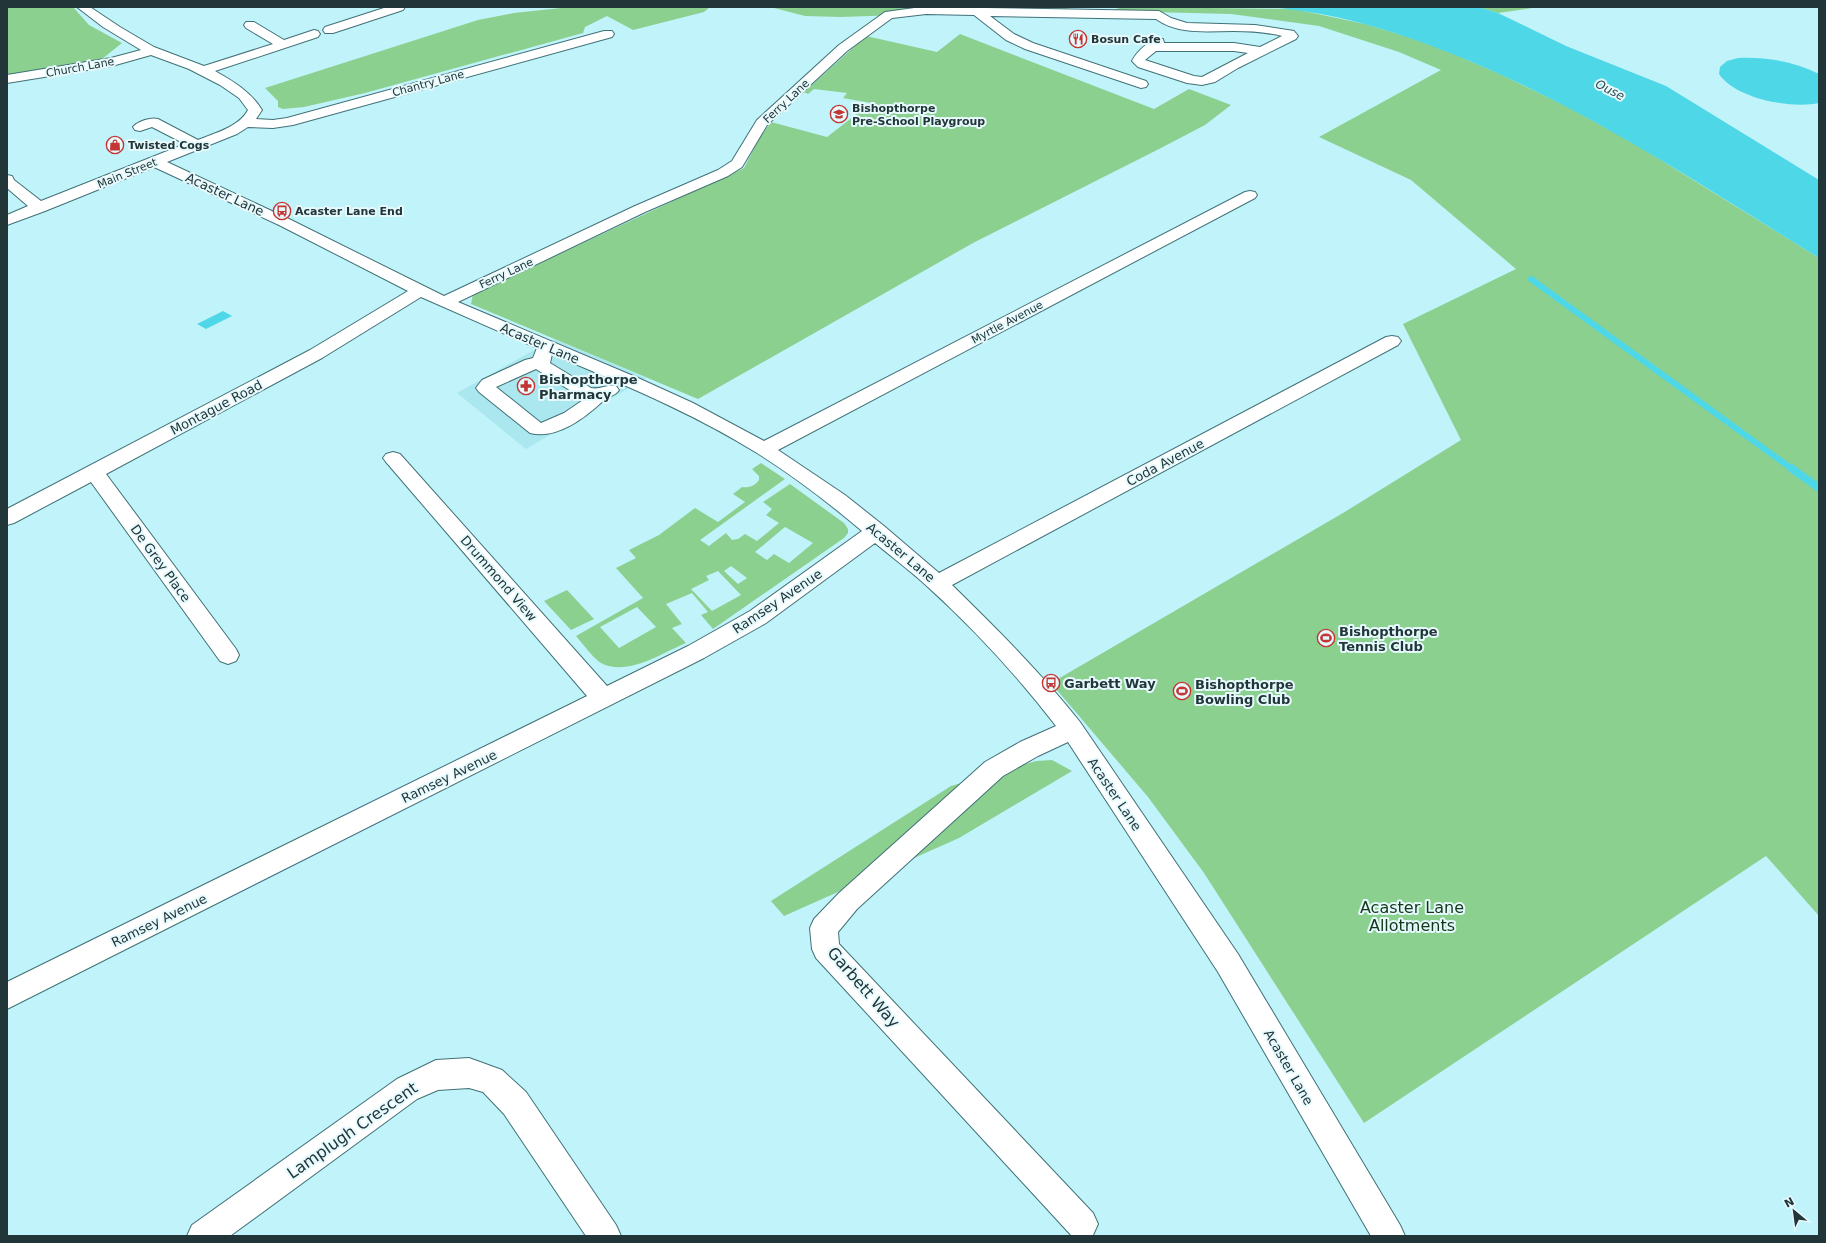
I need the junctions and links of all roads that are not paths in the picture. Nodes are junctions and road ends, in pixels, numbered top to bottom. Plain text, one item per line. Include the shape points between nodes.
1 (83, 7) edge
2 (399, 7) edge
3 (977, 12) junction
4 (250, 24) dead end
5 (329, 30) dead end
6 (314, 34) dead end
7 (608, 34) dead end
8 (284, 44) junction
9 (152, 51) junction
10 (1261, 51) junction
11 (203, 71) junction
12 (7, 79) edge
13 (1141, 84) dead end
14 (792, 94) junction
15 (810, 98) dead end
16 (246, 123) junction
17 (140, 127) dead end
18 (197, 145) junction
19 (156, 162) junction
20 (8, 174) edge
21 (1250, 196) dead end
22 (40, 208) junction
23 (7, 220) edge
24 (421, 290) junction
25 (444, 302) junction
26 (1392, 341) dead end
27 (544, 355) junction
28 (632, 382) junction
29 (599, 395) junction
30 (764, 449) junction
31 (393, 458) dead end
32 (94, 472) junction
33 (7, 518) edge
34 (876, 531) junction
35 (937, 583) junction
36 (228, 655) dead end
37 (604, 699) junction
38 (1072, 729) junction
39 (7, 996) edge
40 (1082, 1224) dead end
41 (203, 1236) edge
42 (605, 1236) edge
43 (1389, 1236) edge

1 - 9 street via 118,32
2 - 5 street
3 - 10 street, Ferry Lane via 1159,15 1165,21 1184,27 1245,28 1282,32 1292,36
3 - 13 street via 1010,37 1029,46
3 - 14 street, Ferry Lane via 926,10 889,15 843,48
4 - 8 street
6 - 8 street
7 - 16 street, Chantry Lane via 288,122
8 - 11 street
9 - 11 street
9 - 12 street, Church Lane via 112,62
10 - 10 street via 1202,81 1192,80 1138,61 1156,44 1234,47
11 - 16 street via 242,94 253,104 255,110
14 - 15 street
14 - 25 street, Ferry Lane via 762,123 737,164 723,173 640,209
16 - 18 street, Main Street
17 - 18 street via 152,122
18 - 19 street, Main Street
19 - 22 street, Main Street
19 - 24 street, Acaster Lane
20 - 22 street via 7,181
21 - 30 street, Myrtle Avenue
22 - 23 street, Main Street
24 - 25 street, Acaster Lane
24 - 32 street, Montague Road via 316,354
25 - 27 street, Acaster Lane
26 - 35 street, Coda Avenue
27 - 28 street, Acaster Lane
27 - 29 street via 544,367 586,392
27 - 29 street via 531,364 488,384 485,388 537,429 554,426 590,405
28 - 29 street
28 - 30 street, Acaster Lane via 716,422
30 - 34 street, Acaster Lane via 838,500
31 - 37 street, Drummond View
32 - 33 street, Montague Road
32 - 36 street, De Grey Place
34 - 35 street, Acaster Lane
34 - 37 street, Ramsey Avenue via 758,617
35 - 38 street, Acaster Lane via 1002,649
37 - 39 street, Ramsey Avenue
38 - 40 street, Garbett Way via 994,769 848,900 824,928 826,949
38 - 43 street, Acaster Lane via 1228,963
41 - 42 street, Lamplugh Crescent via 407,1089 436,1075 469,1073 492,1080 515,1104

